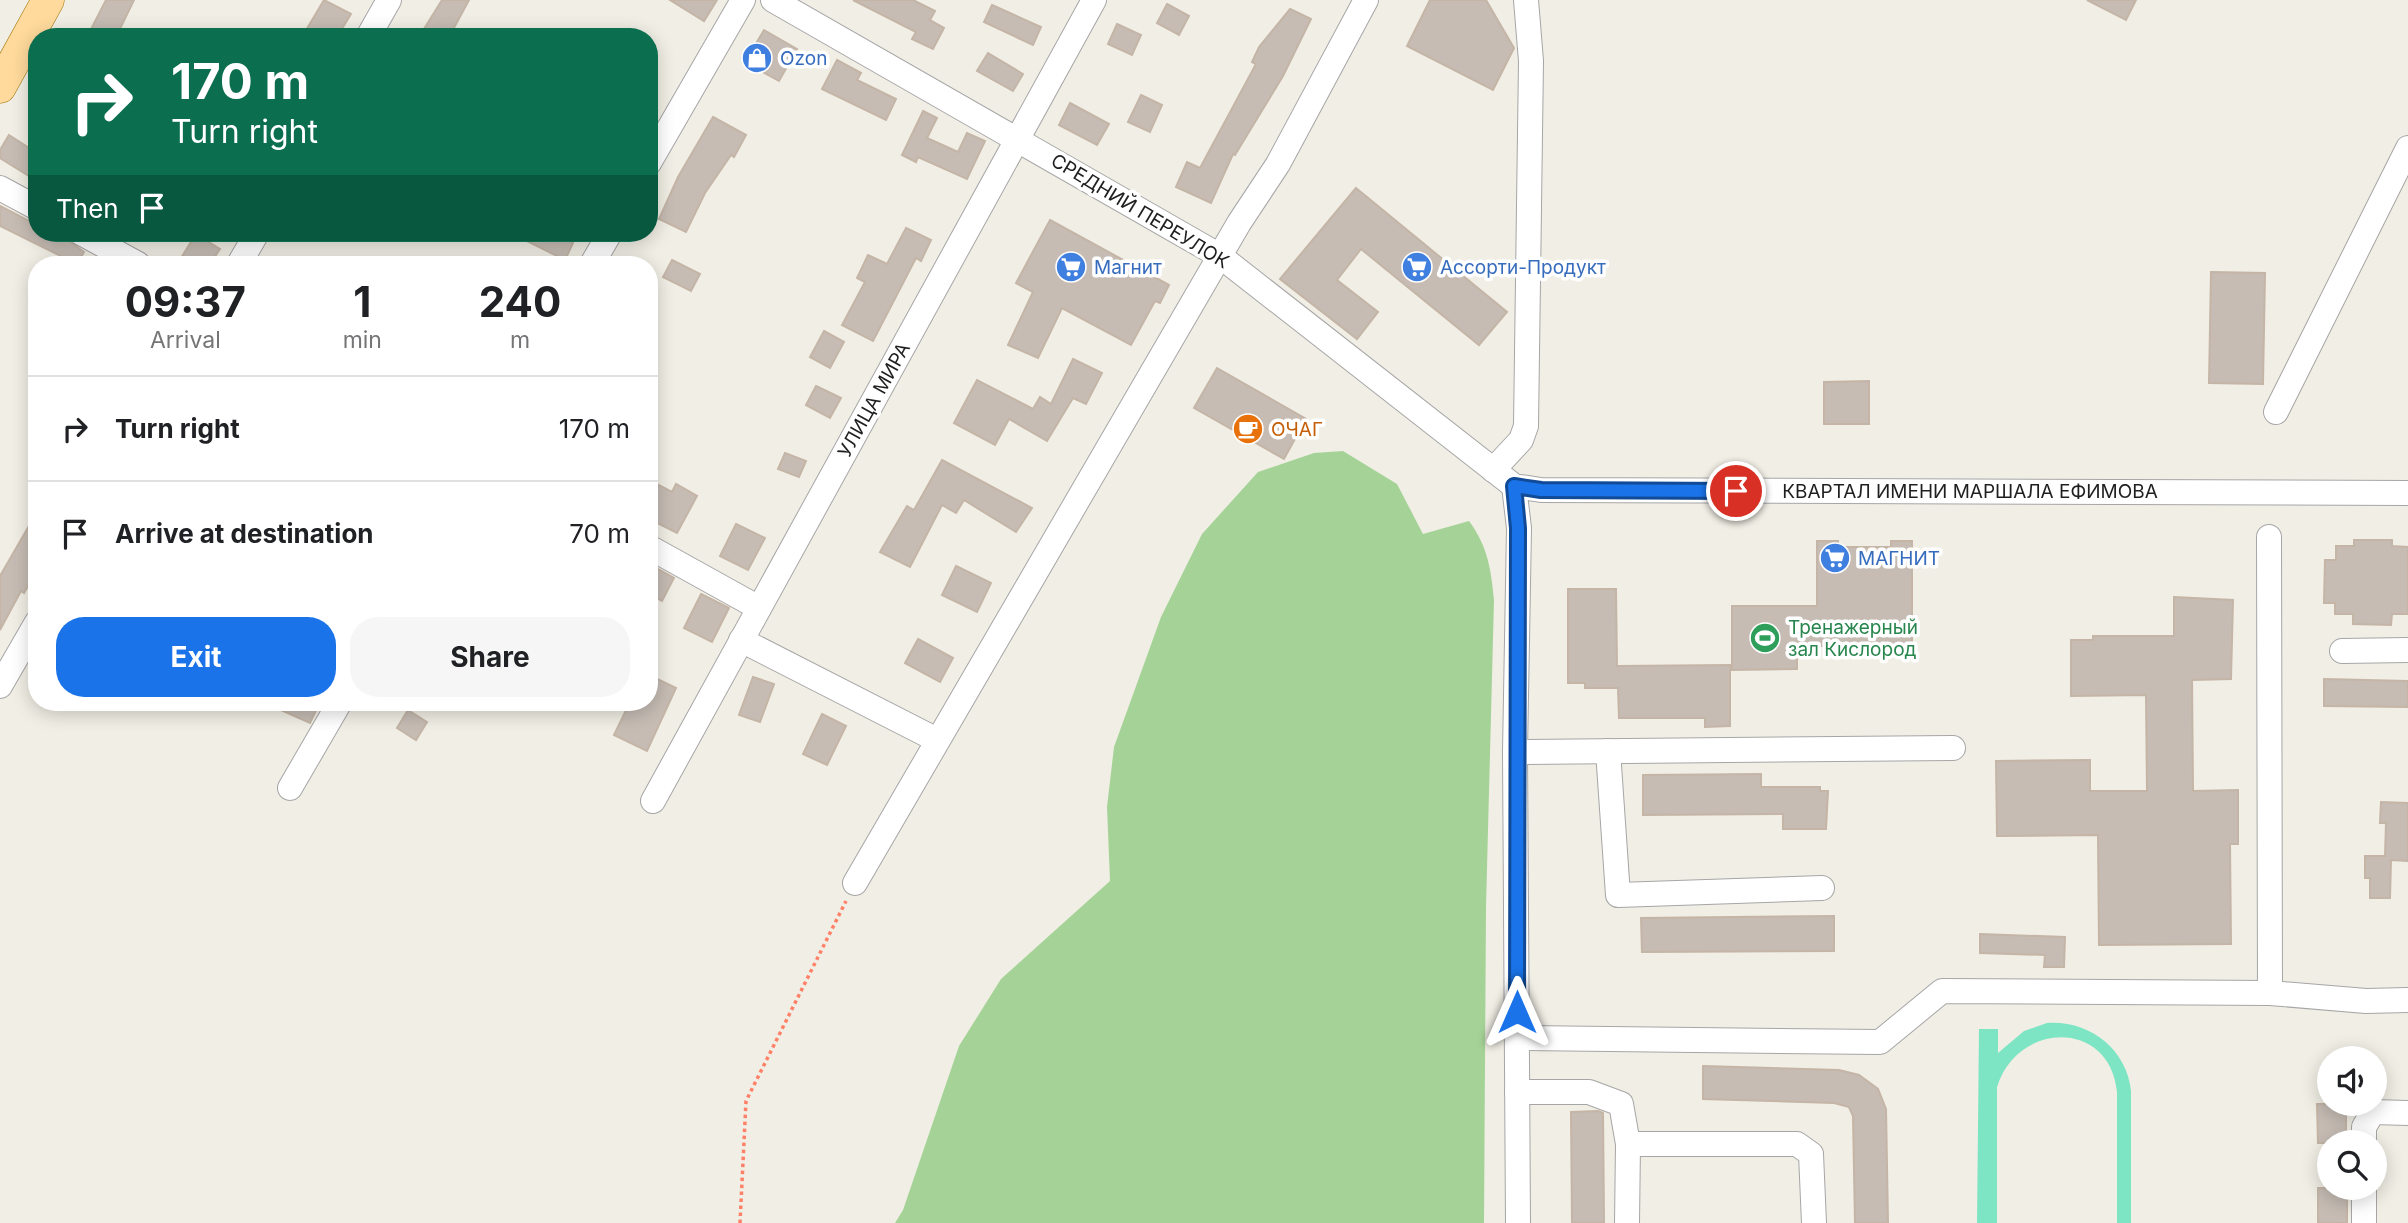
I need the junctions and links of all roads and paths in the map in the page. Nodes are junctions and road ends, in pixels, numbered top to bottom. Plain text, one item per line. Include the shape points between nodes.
1 (48, 0) edge
2 (389, 0) edge
3 (743, 0) edge
4 (773, 0) edge
5 (1094, 0) edge
6 (1366, 0) edge
7 (1525, 0) edge
8 (33, 28) edge
9 (373, 28) edge
10 (28, 36) edge
11 (0, 87) edge
12 (1018, 139) junction
13 (658, 147) edge
14 (2408, 148) edge
15 (0, 188) edge
16 (28, 203) edge
17 (98, 242) edge
18 (123, 256) edge
19 (1220, 256) junction
20 (2276, 412) dead end
21 (1493, 470) junction
22 (1514, 486) junction
23 (2408, 493) edge
24 (2269, 537) dead end
25 (658, 552) edge
26 (759, 608) junction
27 (28, 638) edge
28 (741, 640) junction
29 (2408, 650) edge
30 (2342, 651) dead end
31 (0, 687) edge
32 (335, 711) edge
33 (937, 740) junction
34 (1953, 748) dead end
35 (1608, 751) junction
36 (1516, 752) junction
37 (290, 788) dead end
38 (653, 801) dead end
39 (855, 883) joint
40 (1822, 888) dead end
41 (2270, 993) junction
42 (2408, 1000) edge
43 (1517, 1038) junction
44 (1517, 1092) junction
45 (2408, 1113) edge
46 (2364, 1130) edge
47 (1628, 1144) junction
48 (2364, 1200) edge
49 (740, 1223) edge
50 (1518, 1223) edge
51 (1627, 1223) edge
52 (1814, 1223) edge
53 (2364, 1223) edge

1 - 8 main road
2 - 9 street
3 - 13 street
4 - 12 street, СРЕДНИЙ ПЕРЕУЛОК
5 - 12 street, УЛИЦА МИРА
6 - 19 street via 1278,164
7 - 21 street via 1531,61 1526,426 1521,440
10 - 11 main road
12 - 19 street, СРЕДНИЙ ПЕРЕУЛОК
12 - 26 street, УЛИЦА МИРА
14 - 20 street
15 - 16 street
17 - 18 street
19 - 21 street, СРЕДНИЙ ПЕРЕУЛОК
19 - 33 street
21 - 22 street, СРЕДНИЙ ПЕРЕУЛОК
22 - 23 street, КВАРТАЛ ИМЕНИ МАРШАЛА ЕФИМОВА via 1541,490
22 - 36 street via 1518,528
24 - 41 street
25 - 26 street
26 - 28 street, УЛИЦА МИРА
27 - 31 street
28 - 33 street
28 - 38 street, УЛИЦА МИРА
29 - 30 street
32 - 37 street
33 - 39 street
34 - 35 street
35 - 36 street
35 - 40 street via 1618,895
36 - 43 street
39 - 49 path via 746,1101
41 - 42 street
41 - 43 street via 1942,991 1880,1042
43 - 44 street
44 - 47 street via 1589,1092 1621,1104
44 - 50 street
45 - 46 street via 2373,1112
47 - 51 street
47 - 52 street via 1797,1144 1811,1154
48 - 53 street

